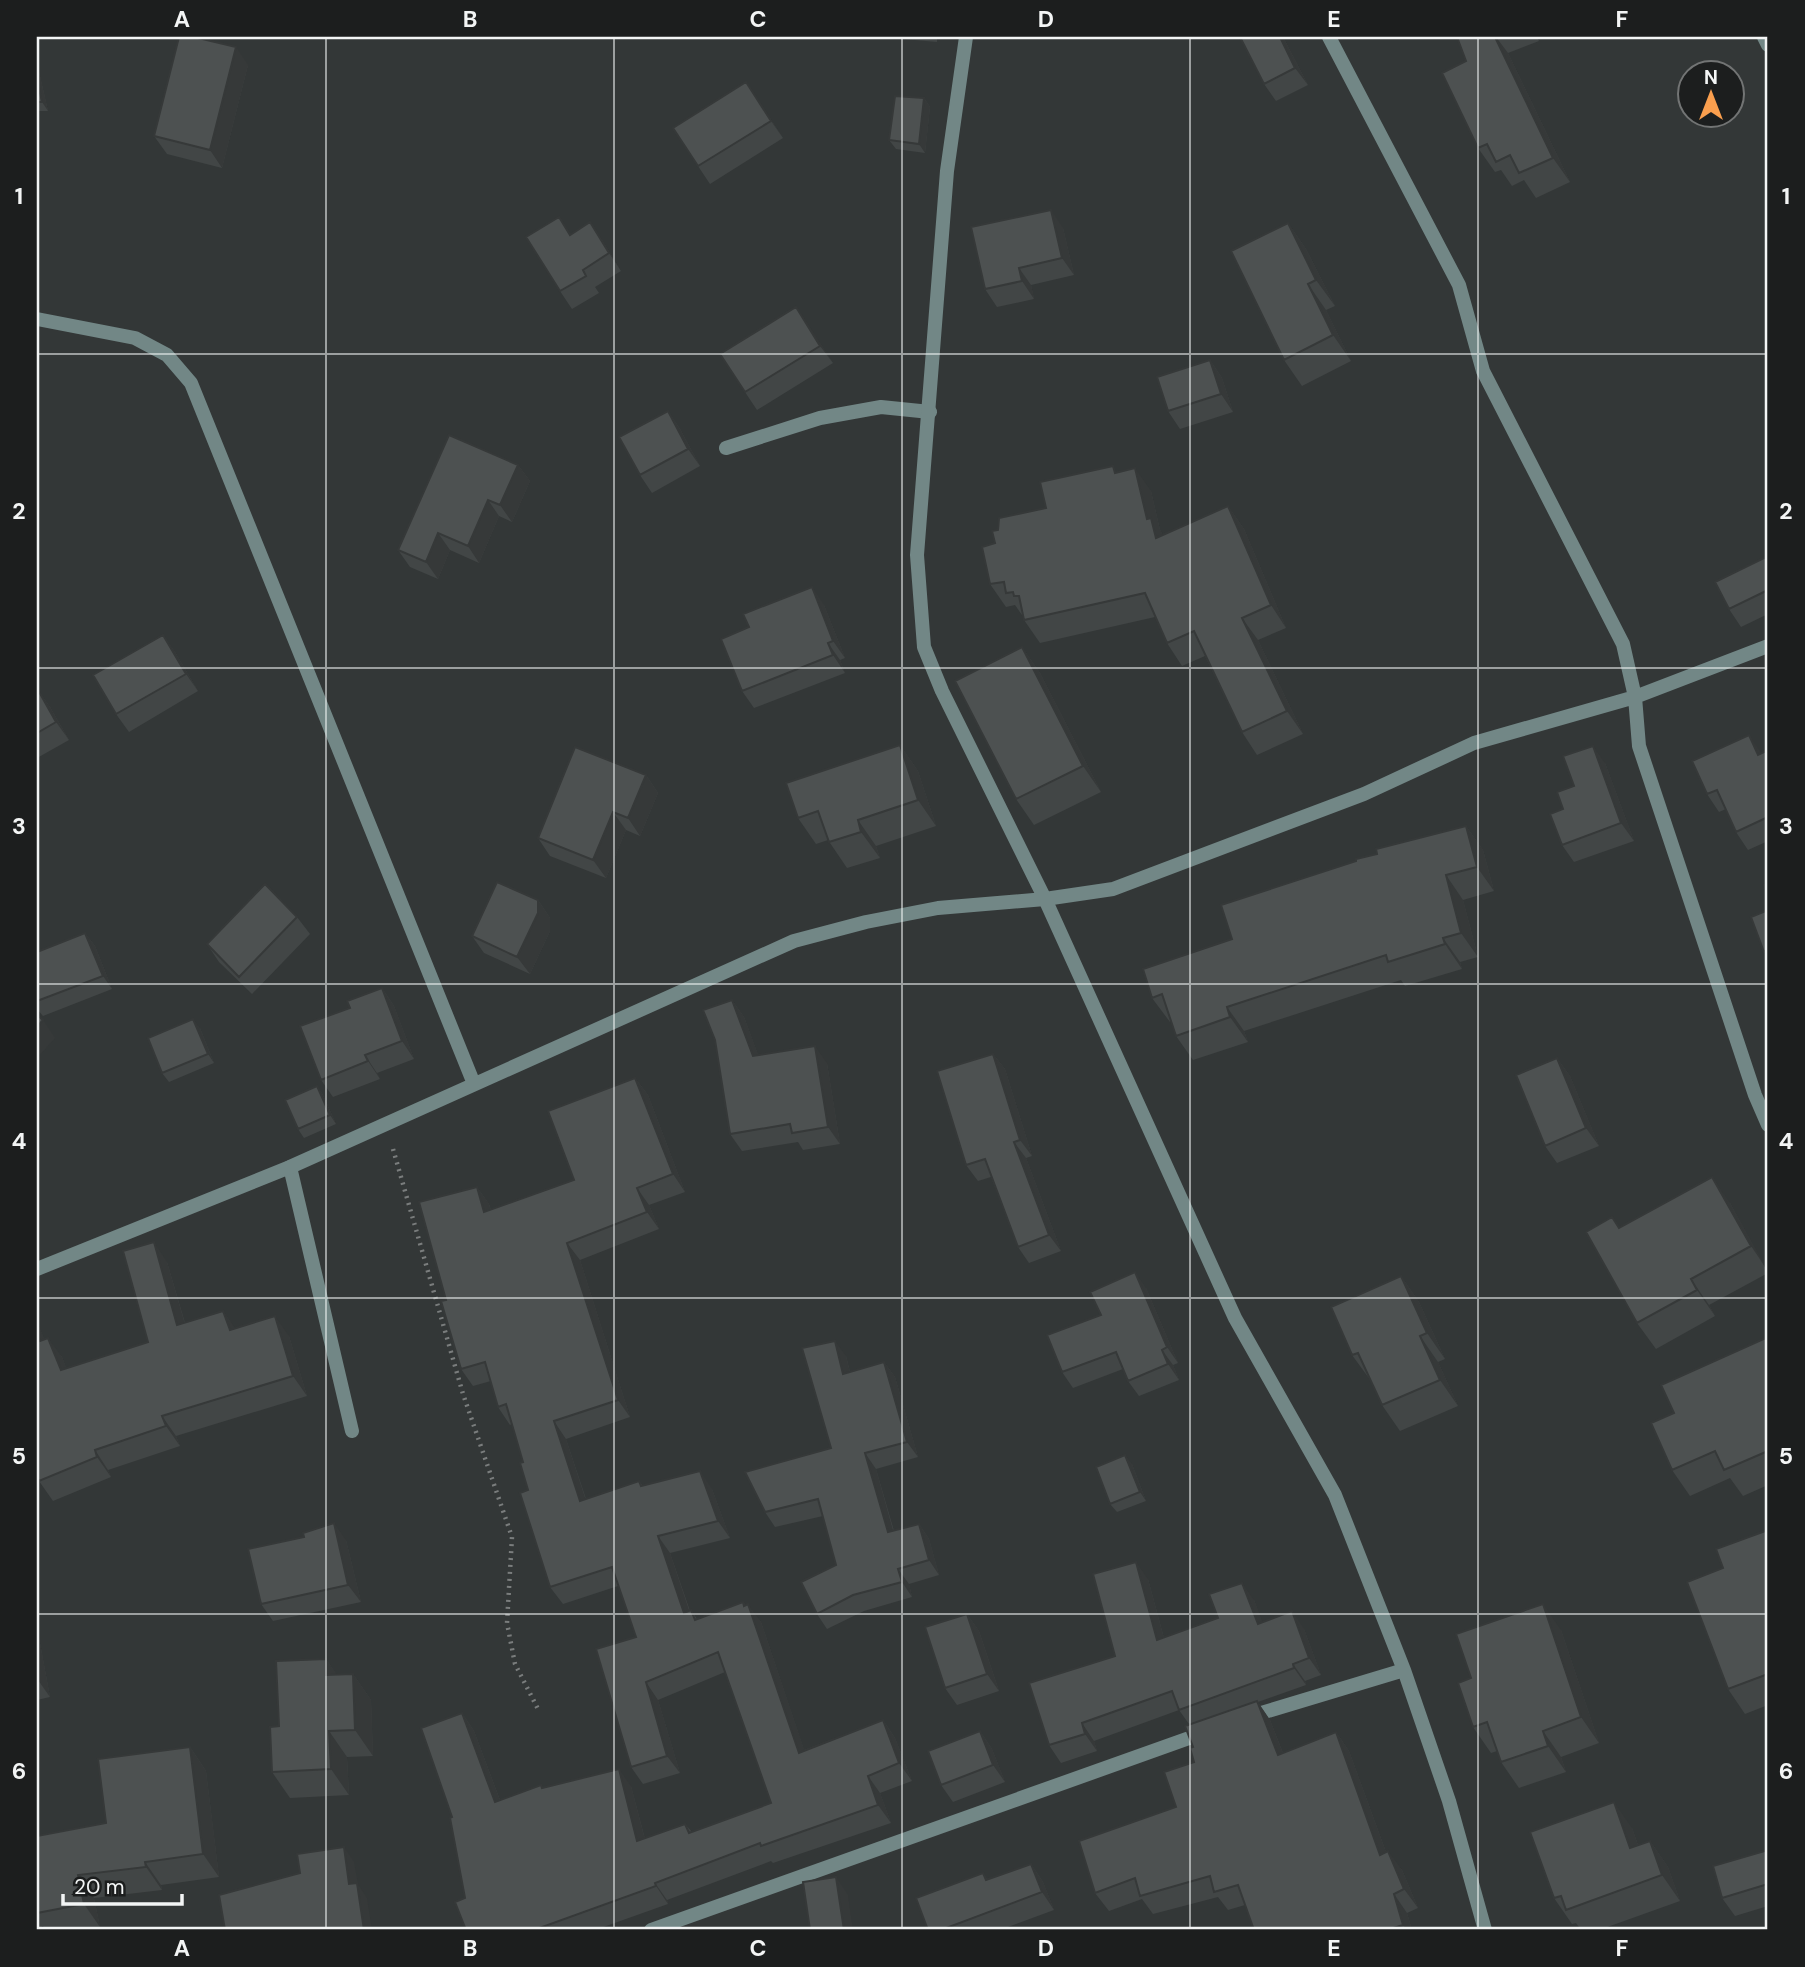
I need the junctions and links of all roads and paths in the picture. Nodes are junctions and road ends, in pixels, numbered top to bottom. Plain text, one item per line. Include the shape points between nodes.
1 (966, 37) edge
2 (1329, 37) edge
3 (1764, 37) edge
4 (1768, 45) edge
5 (37, 319) edge
6 (930, 412) junction
7 (726, 448) dead end
8 (1768, 646) edge
9 (1635, 697) junction
10 (1045, 899) junction
11 (474, 1084) junction
12 (386, 1124) junction
13 (1768, 1125) edge
14 (290, 1167) junction
15 (37, 1269) edge
16 (352, 1431) dead end
17 (1404, 1670) junction
18 (539, 1711) dead end
19 (651, 1930) edge
20 (1485, 1930) edge

1 - 6 street via 947,171
2 - 9 street via 1459,285 1483,371 1623,644
3 - 4 street
5 - 11 street via 135,338 167,355 191,383
6 - 7 street via 881,407 820,418
6 - 10 street via 917,555 924,647
8 - 9 street
9 - 10 street via 1474,743 1364,794 1113,889
9 - 13 street via 1639,746
10 - 11 street via 938,908 794,942
10 - 17 street via 1235,1318 1335,1495
11 - 12 street
12 - 14 street
12 - 18 path via 463,1394 512,1538 507,1623 515,1664
14 - 15 street
14 - 16 street
17 - 19 street via 1221,1726
17 - 20 street via 1449,1801

